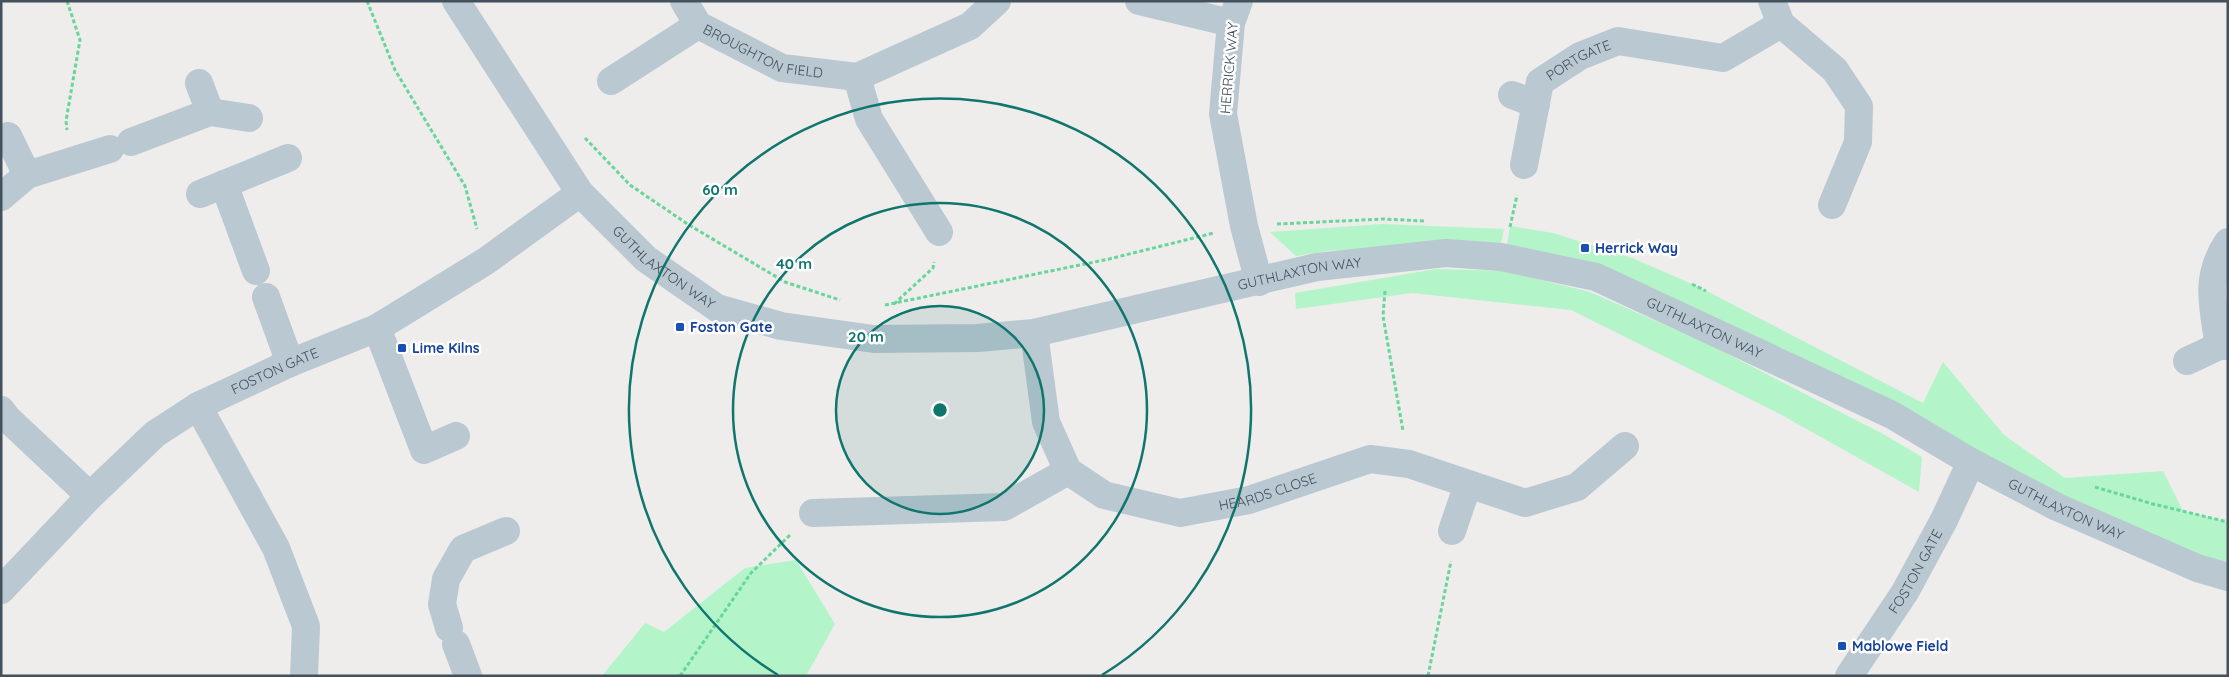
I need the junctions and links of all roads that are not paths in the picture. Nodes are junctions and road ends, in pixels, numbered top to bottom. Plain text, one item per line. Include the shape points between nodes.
1 (456, 1) edge
2 (684, 1) edge
3 (997, 1) edge
4 (1139, 1) edge
5 (1235, 12) edge
6 (1777, 13) edge
7 (698, 25) junction
8 (857, 77) junction
9 (611, 81) dead end
10 (199, 83) dead end
11 (210, 112) junction
12 (249, 118) dead end
13 (8, 136) dead end
14 (288, 158) dead end
15 (1524, 165) road end
16 (27, 175) junction
17 (580, 193) junction
18 (1, 197) edge
19 (1832, 205) dead end
20 (939, 232) road end
21 (2228, 242) edge
22 (256, 271) dead end
23 (1259, 282) junction
24 (266, 297) dead end
25 (377, 328) junction
26 (1034, 333) junction
27 (2223, 346) edge
28 (2187, 361) dead end
29 (290, 363) junction
30 (198, 406) junction
31 (1, 410) edge
32 (456, 436) dead end
33 (1625, 446) dead end
34 (1971, 462) junction
35 (1068, 471) junction
36 (1468, 484) junction
37 (90, 496) junction
38 (813, 513) road end
39 (506, 531) dead end
40 (1452, 531) road end
41 (2228, 577) edge
42 (1, 590) edge
43 (304, 676) edge
44 (468, 676) edge
45 (1849, 676) edge

1 - 17 street, GUTHLAXTON WAY
2 - 7 street, BROUGHTON FIELD
3 - 8 street via 970,26
4 - 5 street
5 - 23 street, HERRICK WAY via 1223,114 1244,226
6 - 15 street, PORTGATE via 1723,58 1618,41 1580,56 1540,82 1524,100
6 - 19 street, PORTGATE via 1835,70 1859,106 1858,142
7 - 8 street, BROUGHTON FIELD via 782,68
7 - 9 street
8 - 20 street via 869,119
10 - 11 street
11 - 12 street
11 - 16 street
13 - 16 street
14 - 22 street via 212,189
16 - 18 street
17 - 25 street, FOSTON GATE via 486,260
17 - 26 street, GUTHLAXTON WAY via 646,259 717,308 781,326 874,339 978,338
21 - 27 street via 2218,256 2211,290
23 - 26 street, GUTHLAXTON WAY
23 - 34 street, GUTHLAXTON WAY via 1317,267 1446,253 1501,257 1596,276 1892,415
24 - 29 street
25 - 29 street, FOSTON GATE
25 - 32 street via 424,450
26 - 35 street via 1046,422
27 - 28 street
29 - 30 street, FOSTON GATE
30 - 37 street, FOSTON GATE via 155,434
30 - 43 street via 276,548 306,626
31 - 37 street
33 - 36 street, HEARDS CLOSE via 1577,487 1525,503
34 - 41 street, GUTHLAXTON WAY via 2057,507 2197,568
34 - 45 street, FOSTON GATE via 1905,592
35 - 36 street, HEARDS CLOSE via 1104,495 1180,513 1249,500 1370,459 1409,464
35 - 38 street via 1004,507
36 - 40 street
37 - 42 street, FOSTON GATE
39 - 44 street via 463,549 446,579 442,604

